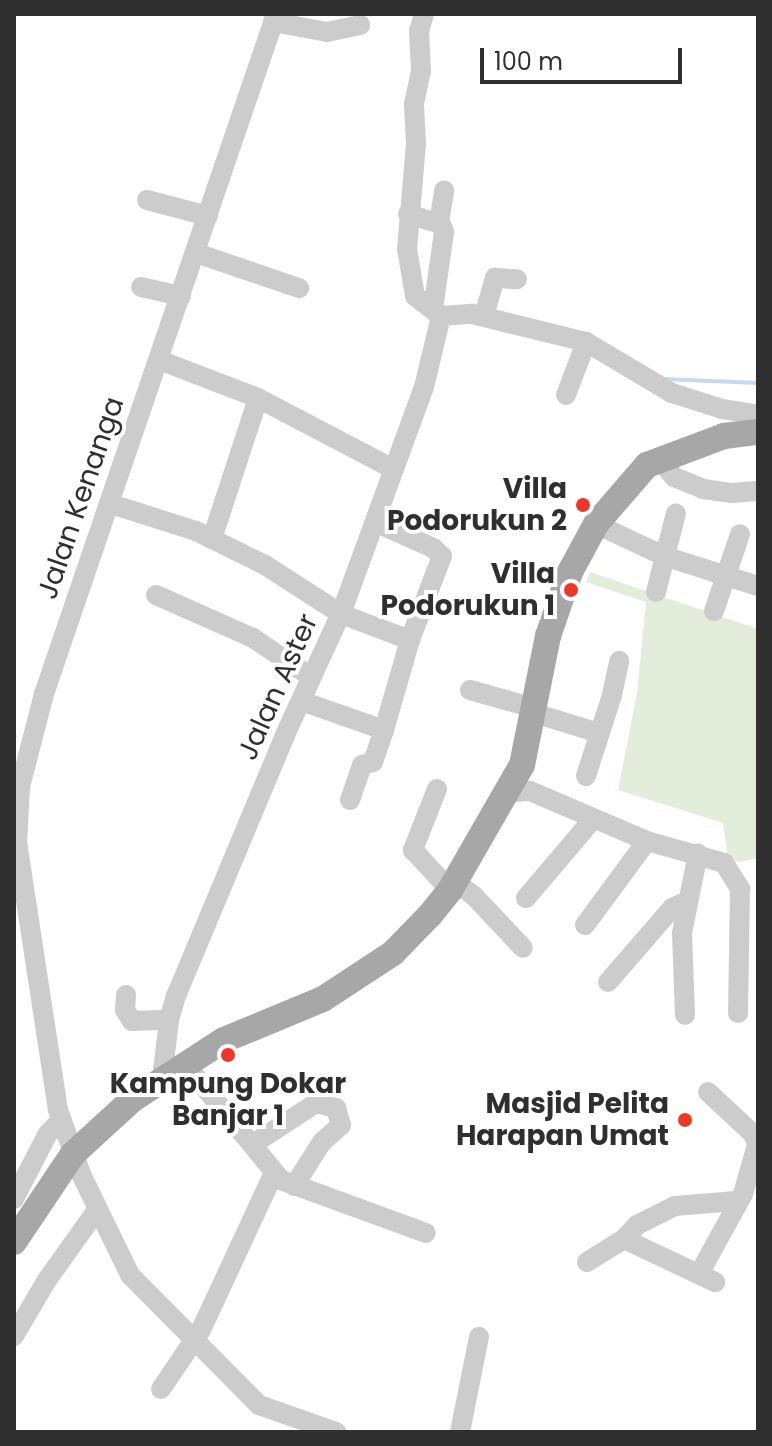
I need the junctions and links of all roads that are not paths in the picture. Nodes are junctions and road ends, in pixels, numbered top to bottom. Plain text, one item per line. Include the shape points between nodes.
1 (424, 14) edge
2 (275, 18) edge
3 (360, 25) dead end
4 (444, 190) dead end
5 (147, 200) dead end
6 (408, 214) junction
7 (208, 216) junction
8 (439, 223) junction
9 (196, 253) junction
10 (517, 279) dead end
11 (141, 287) dead end
12 (299, 288) dead end
13 (181, 296) junction
14 (437, 312) junction
15 (484, 316) junction
16 (586, 342) junction
17 (159, 360) junction
18 (566, 395) dead end
19 (258, 398) junction
20 (758, 415) edge
21 (758, 432) edge
22 (659, 458) junction
23 (393, 469) junction
24 (758, 491) edge
25 (111, 504) junction
26 (676, 513) dead end
27 (375, 522) junction
28 (596, 524) junction
29 (740, 534) dead end
30 (212, 539) junction
31 (664, 556) junction
32 (726, 574) junction
33 (758, 586) edge
34 (656, 592) dead end
35 (156, 595) dead end
36 (714, 611) dead end
37 (341, 614) junction
38 (410, 640) junction
39 (619, 661) dead end
40 (311, 677) junction
41 (470, 690) dead end
42 (301, 701) junction
43 (534, 710) junction
44 (384, 730) junction
45 (599, 733) junction
46 (586, 776) dead end
47 (437, 789) dead end
48 (518, 792) junction
49 (350, 800) dead end
50 (593, 819) junction
51 (647, 841) junction
52 (698, 854) junction
53 (453, 886) junction
54 (526, 898) dead end
55 (687, 901) junction
56 (585, 925) dead end
57 (523, 948) dead end
58 (608, 982) dead end
59 (126, 995) dead end
60 (738, 1013) dead end
61 (685, 1015) dead end
62 (169, 1020) junction
63 (186, 1065) junction
64 (162, 1079) junction
65 (708, 1092) dead end
66 (60, 1116) junction
67 (253, 1144) junction
68 (758, 1145) edge
69 (73, 1154) junction
70 (274, 1173) junction
71 (294, 1186) junction
72 (14, 1199) edge
73 (736, 1201) junction
74 (97, 1210) junction
75 (426, 1233) dead end
76 (624, 1239) junction
77 (14, 1242) edge
78 (587, 1262) dead end
79 (14, 1336) edge
80 (479, 1337) dead end
81 (193, 1341) junction
82 (161, 1389) dead end
83 (336, 1432) edge
84 (460, 1432) edge

1 - 6 street
2 - 3 street via 327,32
2 - 7 street, Jalan Kenanga
4 - 8 street, Jalan Aster
5 - 7 street
6 - 8 street
6 - 14 street via 413,291 424,306
7 - 9 street, Jalan Kenanga
8 - 14 street, Jalan Aster via 444,241
9 - 12 street
9 - 13 street, Jalan Kenanga
10 - 15 street via 495,278
11 - 13 street
13 - 17 street, Jalan Kenanga
14 - 15 street
14 - 23 street, Jalan Aster via 424,387
15 - 16 street
16 - 18 street
16 - 20 street via 672,393
17 - 19 street
17 - 25 street, Jalan Kenanga
19 - 23 street
19 - 30 street
21 - 22 main road via 724,436
22 - 24 street via 674,477 703,489
22 - 28 main road via 635,476
23 - 27 street, Jalan Aster
25 - 30 street
25 - 66 street, Jalan Kenanga via 44,694 17,815
26 - 31 street
27 - 37 street, Jalan Aster
27 - 38 street via 442,556
28 - 31 street
28 - 43 main road via 562,592
29 - 32 street
30 - 37 street via 265,565
31 - 32 street
31 - 34 street
32 - 33 street
32 - 36 street
35 - 40 street via 253,638
37 - 38 street
37 - 40 street, Jalan Aster
38 - 44 street
39 - 45 street
40 - 42 street, Jalan Aster
41 - 43 street
42 - 44 street
42 - 62 street, Jalan Aster
43 - 45 street
43 - 48 main road
44 - 49 street via 373,762 362,765
45 - 46 street
47 - 53 street via 413,850
48 - 50 street
48 - 53 main road
50 - 51 street
50 - 54 street
51 - 52 street
51 - 56 street
52 - 55 street
52 - 60 street via 724,863 740,889
53 - 57 street via 474,896
53 - 63 main road via 393,953 323,999 224,1040
55 - 58 street via 672,908
55 - 61 street via 681,955
59 - 62 street via 125,1010 132,1021
62 - 64 street, Jalan Aster
63 - 64 main road
63 - 67 street
64 - 69 main road
65 - 68 street
66 - 69 street, Jalan Kenanga
66 - 72 street
67 - 70 street
67 - 71 street via 316,1103 336,1108 341,1125 322,1142
68 - 73 street
69 - 74 street, Jalan Kenanga
69 - 77 main road
70 - 71 street
70 - 81 street
71 - 75 street
73 - 76 street via 675,1206 637,1225
73 - 76 street via 707,1278
74 - 79 street
74 - 81 street, Jalan Kenanga via 130,1275
76 - 78 street
80 - 84 street
81 - 82 street
81 - 83 street, Jalan Kenanga via 259,1405

